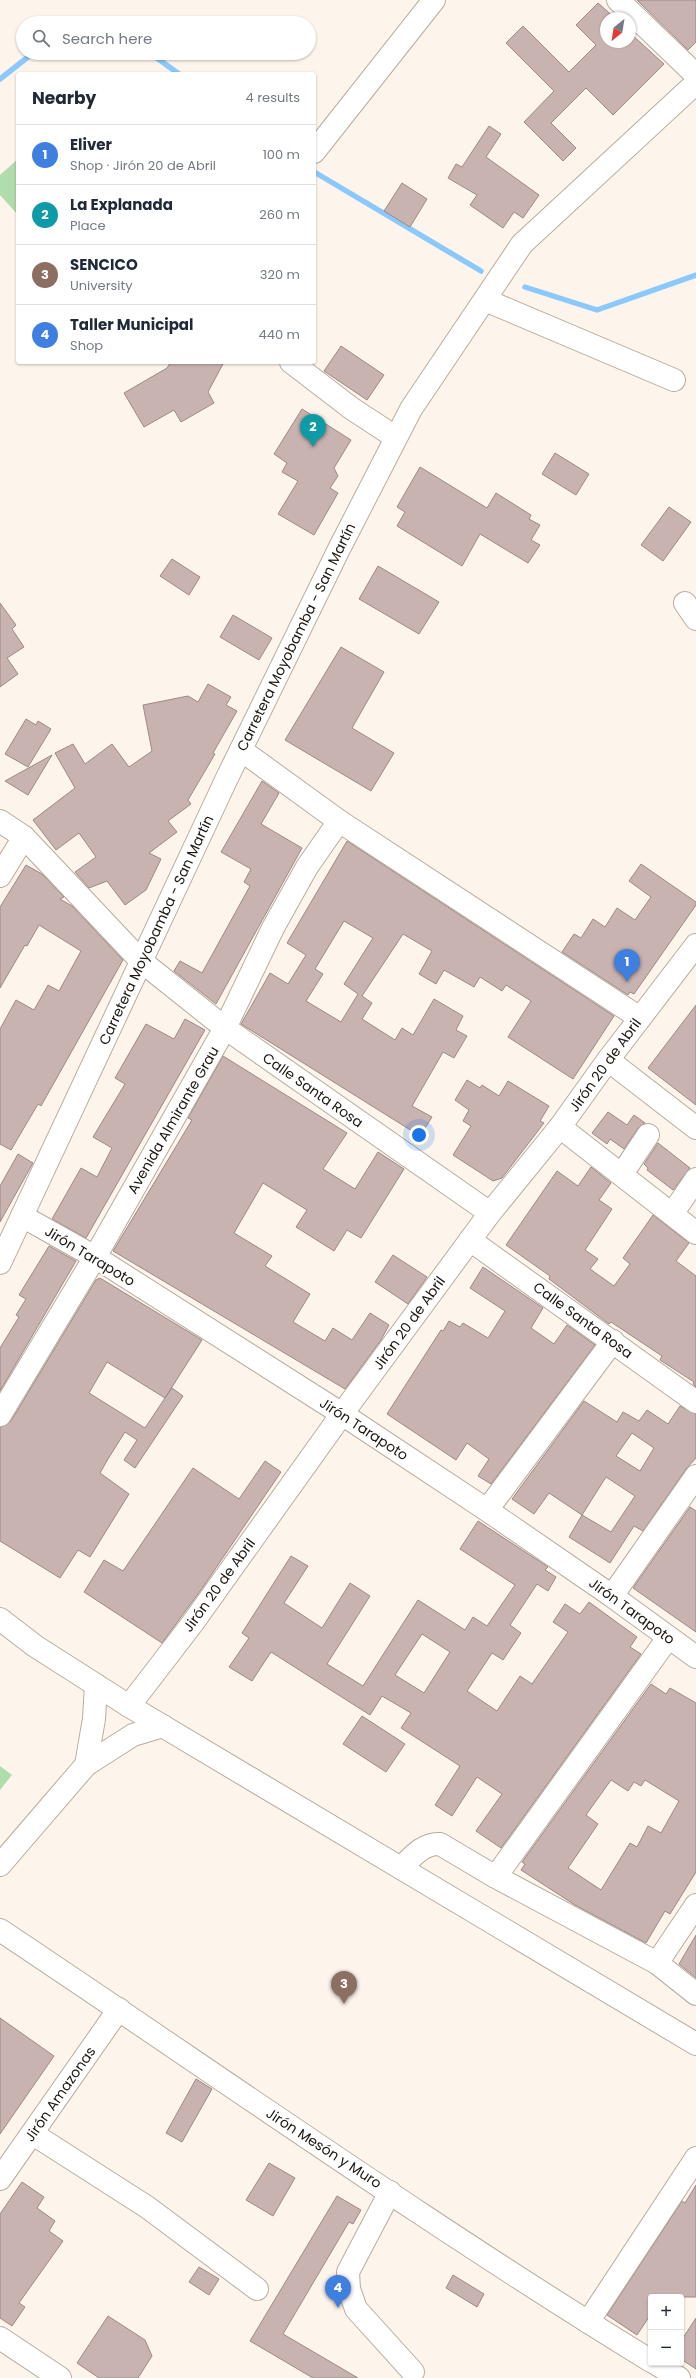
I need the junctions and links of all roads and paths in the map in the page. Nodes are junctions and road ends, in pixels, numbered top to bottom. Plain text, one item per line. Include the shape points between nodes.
1 (434, 0) edge
2 (618, 0) edge
3 (696, 75) edge
4 (696, 83) edge
5 (316, 149) edge
6 (485, 300) junction
7 (294, 364) edge
8 (674, 380) dead end
9 (395, 437) junction
10 (241, 750) junction
11 (0, 821) edge
12 (339, 821) junction
13 (24, 837) junction
14 (0, 876) edge
15 (696, 945) edge
16 (141, 961) junction
17 (640, 1018) junction
18 (225, 1028) junction
19 (608, 1060) junction
20 (560, 1127) junction
21 (696, 1128) edge
22 (648, 1135) dead end
23 (603, 1143) dead end
24 (624, 1171) junction
25 (696, 1180) edge
26 (674, 1210) junction
27 (490, 1213) junction
28 (22, 1216) junction
29 (696, 1221) edge
30 (696, 1233) edge
31 (470, 1240) junction
32 (95, 1257) junction
33 (0, 1263) edge
34 (613, 1341) junction
35 (696, 1402) edge
36 (342, 1414) junction
37 (0, 1415) edge
38 (692, 1490) edge
39 (487, 1510) junction
40 (612, 1596) junction
41 (0, 1619) edge
42 (0, 1634) edge
43 (668, 1638) junction
44 (35, 1646) junction
45 (696, 1657) edge
46 (96, 1685) junction
47 (129, 1706) junction
48 (163, 1726) junction
49 (86, 1765) junction
50 (0, 1865) edge
51 (401, 1868) junction
52 (494, 1876) junction
53 (696, 1905) edge
54 (0, 1930) edge
55 (657, 1963) junction
56 (696, 1994) edge
57 (119, 2009) junction
58 (696, 2044) edge
59 (33, 2134) junction
60 (696, 2158) edge
61 (0, 2179) edge
62 (390, 2192) junction
63 (258, 2289) dead end
64 (588, 2322) junction
65 (0, 2338) edge
66 (648, 2359) edge
67 (660, 2366) edge
68 (412, 2372) dead end
69 (60, 2378) edge
70 (679, 2378) edge

1 - 5 main road
2 - 3 main road
4 - 6 main road, Carretera Moyobamba - San Martín via 522,244
6 - 8 main road
6 - 9 main road, Carretera Moyobamba - San Martín via 411,409
7 - 9 main road via 351,408
9 - 10 main road, Carretera Moyobamba - San Martín
10 - 12 main road
10 - 16 main road, Carretera Moyobamba - San Martín
11 - 13 main road, Calle Santa Rosa
12 - 17 main road
12 - 18 main road, Avenida Almirante Grau via 307,867
13 - 14 main road
13 - 16 main road, Calle Santa Rosa
15 - 17 main road, Jirón 20 de Abril
16 - 18 main road, Calle Santa Rosa
16 - 28 main road, Carretera Moyobamba - San Martín
17 - 19 main road, Jirón 20 de Abril
18 - 27 main road, Calle Santa Rosa
18 - 32 main road, Avenida Almirante Grau
19 - 20 main road, Jirón 20 de Abril
19 - 21 main road
20 - 24 main road
20 - 27 main road, Jirón 20 de Abril
22 - 24 main road
23 - 24 main road via 600,1147
24 - 26 main road
25 - 26 main road
26 - 29 main road
26 - 30 main road
27 - 31 main road, Jirón 20 de Abril
28 - 32 main road, Jirón Tarapoto
28 - 33 main road, Carretera Moyobamba - San Martín
31 - 34 main road, Calle Santa Rosa
31 - 36 main road, Jirón 20 de Abril
32 - 36 main road, Jirón Tarapoto
32 - 37 main road, Avenida Almirante Grau
34 - 35 main road, Calle Santa Rosa
34 - 39 main road
36 - 39 main road, Jirón Tarapoto
36 - 47 main road, Jirón 20 de Abril via 192,1624
38 - 40 main road
39 - 40 main road, Jirón Tarapoto
40 - 43 main road, Jirón Tarapoto
41 - 44 main road
42 - 44 main road
43 - 45 main road, Jirón Tarapoto
43 - 52 main road
44 - 46 main road
46 - 47 main road
46 - 49 main road via 94,1719
47 - 48 main road
48 - 49 main road via 134,1736
48 - 51 main road
49 - 50 main road
51 - 52 main road via 422,1848 440,1844
51 - 58 main road
52 - 55 main road
53 - 55 main road
54 - 57 main road, Jirón Mesón y Muro
55 - 56 main road
57 - 59 main road, Jirón Amazonas
57 - 62 main road, Jirón Mesón y Muro via 250,2100
59 - 61 main road, Jirón Amazonas
59 - 63 main road via 147,2207
60 - 64 main road
62 - 64 main road, Jirón Mesón y Muro
62 - 68 main road via 348,2272 349,2289 356,2309
64 - 66 main road, Jirón Mesón y Muro
65 - 69 main road
67 - 70 main road

